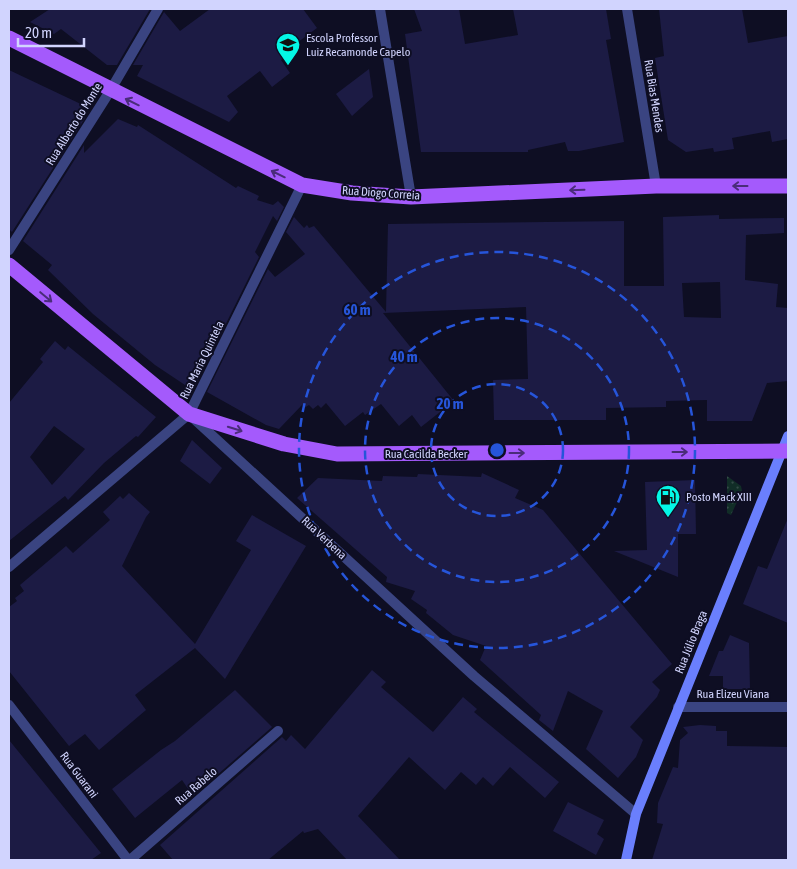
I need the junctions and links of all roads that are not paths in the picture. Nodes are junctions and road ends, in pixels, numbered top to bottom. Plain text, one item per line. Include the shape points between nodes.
1 (158, 9) edge
2 (380, 9) edge
3 (627, 9) edge
4 (9, 38) edge
5 (110, 91) junction
6 (302, 186) junction
7 (656, 186) junction
8 (788, 186) edge
9 (411, 197) junction
10 (9, 250) edge
11 (9, 265) edge
12 (189, 414) junction
13 (788, 436) edge
14 (785, 452) edge
15 (9, 567) edge
16 (9, 705) edge
17 (678, 706) junction
18 (788, 707) edge
19 (278, 731) dead end
20 (636, 814) junction
21 (129, 860) edge
22 (626, 860) edge

1 - 5 street, Rua Alberto do Monte
2 - 9 street
3 - 7 street, Rua Bias Mendes
4 - 5 main road, Rua Diogo Correia
6 -> 5 main road, Rua Diogo Correia
5 - 10 street, Rua Alberto do Monte
6 - 9 main road, Rua Diogo Correia
6 - 12 street, Rua Maria Quintela
8 -> 7 main road, Rua Diogo Correia
7 -> 9 main road, Rua Diogo Correia
11 -> 12 main road, Rua Verbena
12 -> 14 main road, Rua Cacilda Becker via 284,444 337,454
12 - 15 street, Rua Maria Quintela
12 - 20 street, Rua Verbena via 474,676
13 - 14 street, Rua Júlio Braga
14 - 17 street, Rua Júlio Braga
16 - 21 street, Rua Guarani
17 - 18 street, Rua Elizeu Viana
17 - 20 street, Rua Júlio Braga
19 - 21 street, Rua Rabelo
20 - 22 street, Rua Júlio Braga

